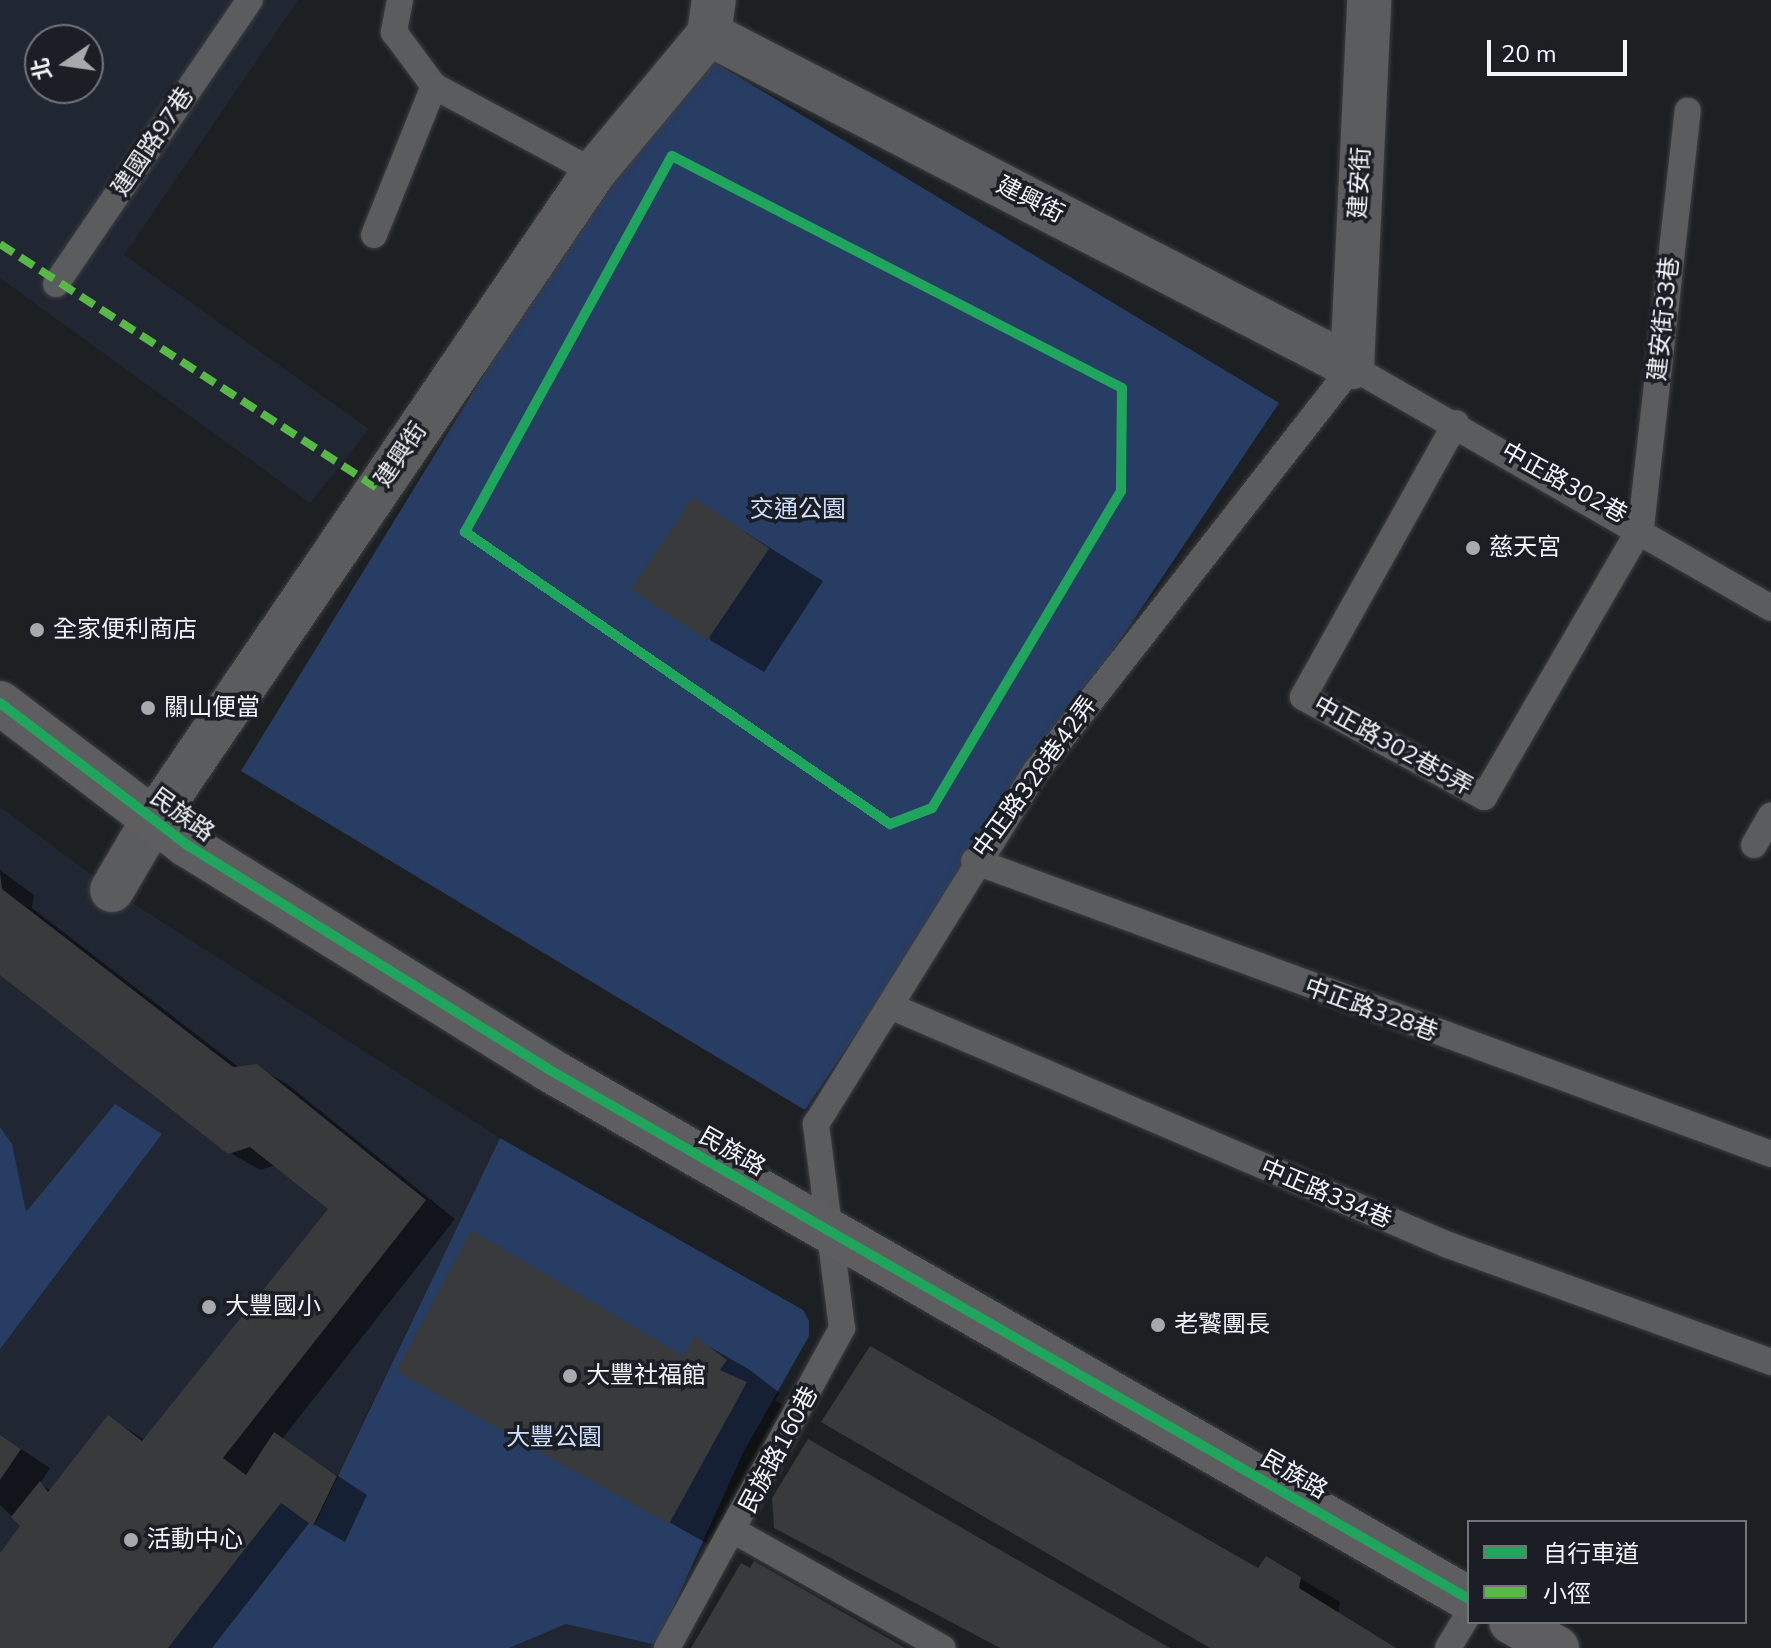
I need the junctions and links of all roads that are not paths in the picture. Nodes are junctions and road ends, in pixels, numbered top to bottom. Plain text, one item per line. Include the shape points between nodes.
1 (250, 0) edge
2 (400, 0) edge
3 (1369, 0) edge
4 (711, 17) edge
5 (434, 86) junction
6 (1688, 111) dead end
7 (594, 172) junction
8 (374, 235) dead end
9 (56, 284) dead end
10 (1352, 367) junction
11 (1456, 423) junction
12 (1641, 527) junction
13 (1771, 608) edge
14 (0, 703) edge
15 (1771, 815) edge
16 (153, 820) junction
17 (1754, 845) dead end
18 (974, 861) junction
19 (112, 890) dead end
20 (890, 1006) junction
21 (1771, 1154) edge
22 (830, 1232) junction
23 (1771, 1362) edge
24 (736, 1532) junction
25 (1467, 1598) edge
26 (1467, 1616) edge
27 (1515, 1624) edge
28 (667, 1648) edge
29 (943, 1648) edge
30 (1448, 1648) edge
31 (1557, 1648) edge

1 - 9 lane, 建國路97巷
2 - 5 lane via 394,32
3 - 10 street, 建安街
4 - 7 street, 建興街
4 - 10 street, 建興街
5 - 7 lane
5 - 8 lane
6 - 12 lane, 建安街33巷
7 - 16 street, 建興街
10 - 11 lane, 中正路302巷
10 - 18 lane, 中正路328巷42弄 via 1036,771
11 - 12 lane, 中正路302巷
11 - 12 lane, 中正路302巷5弄 via 1303,697 1484,797
12 - 13 lane, 中正路302巷
14 - 16 street, 民族路
15 - 17 lane
16 - 19 street, 建興街
16 - 22 street, 民族路 via 548,1069
18 - 20 lane, 中正路328巷42弄
18 - 21 lane, 中正路328巷
20 - 22 lane, 中正路328巷42弄 via 816,1124
20 - 23 lane, 中正路334巷 via 1448,1245
22 - 24 lane, 民族路160巷 via 842,1328
22 - 25 street, 民族路
24 - 28 lane
24 - 29 lane, 民族路160巷
26 - 30 lane
27 - 31 street

